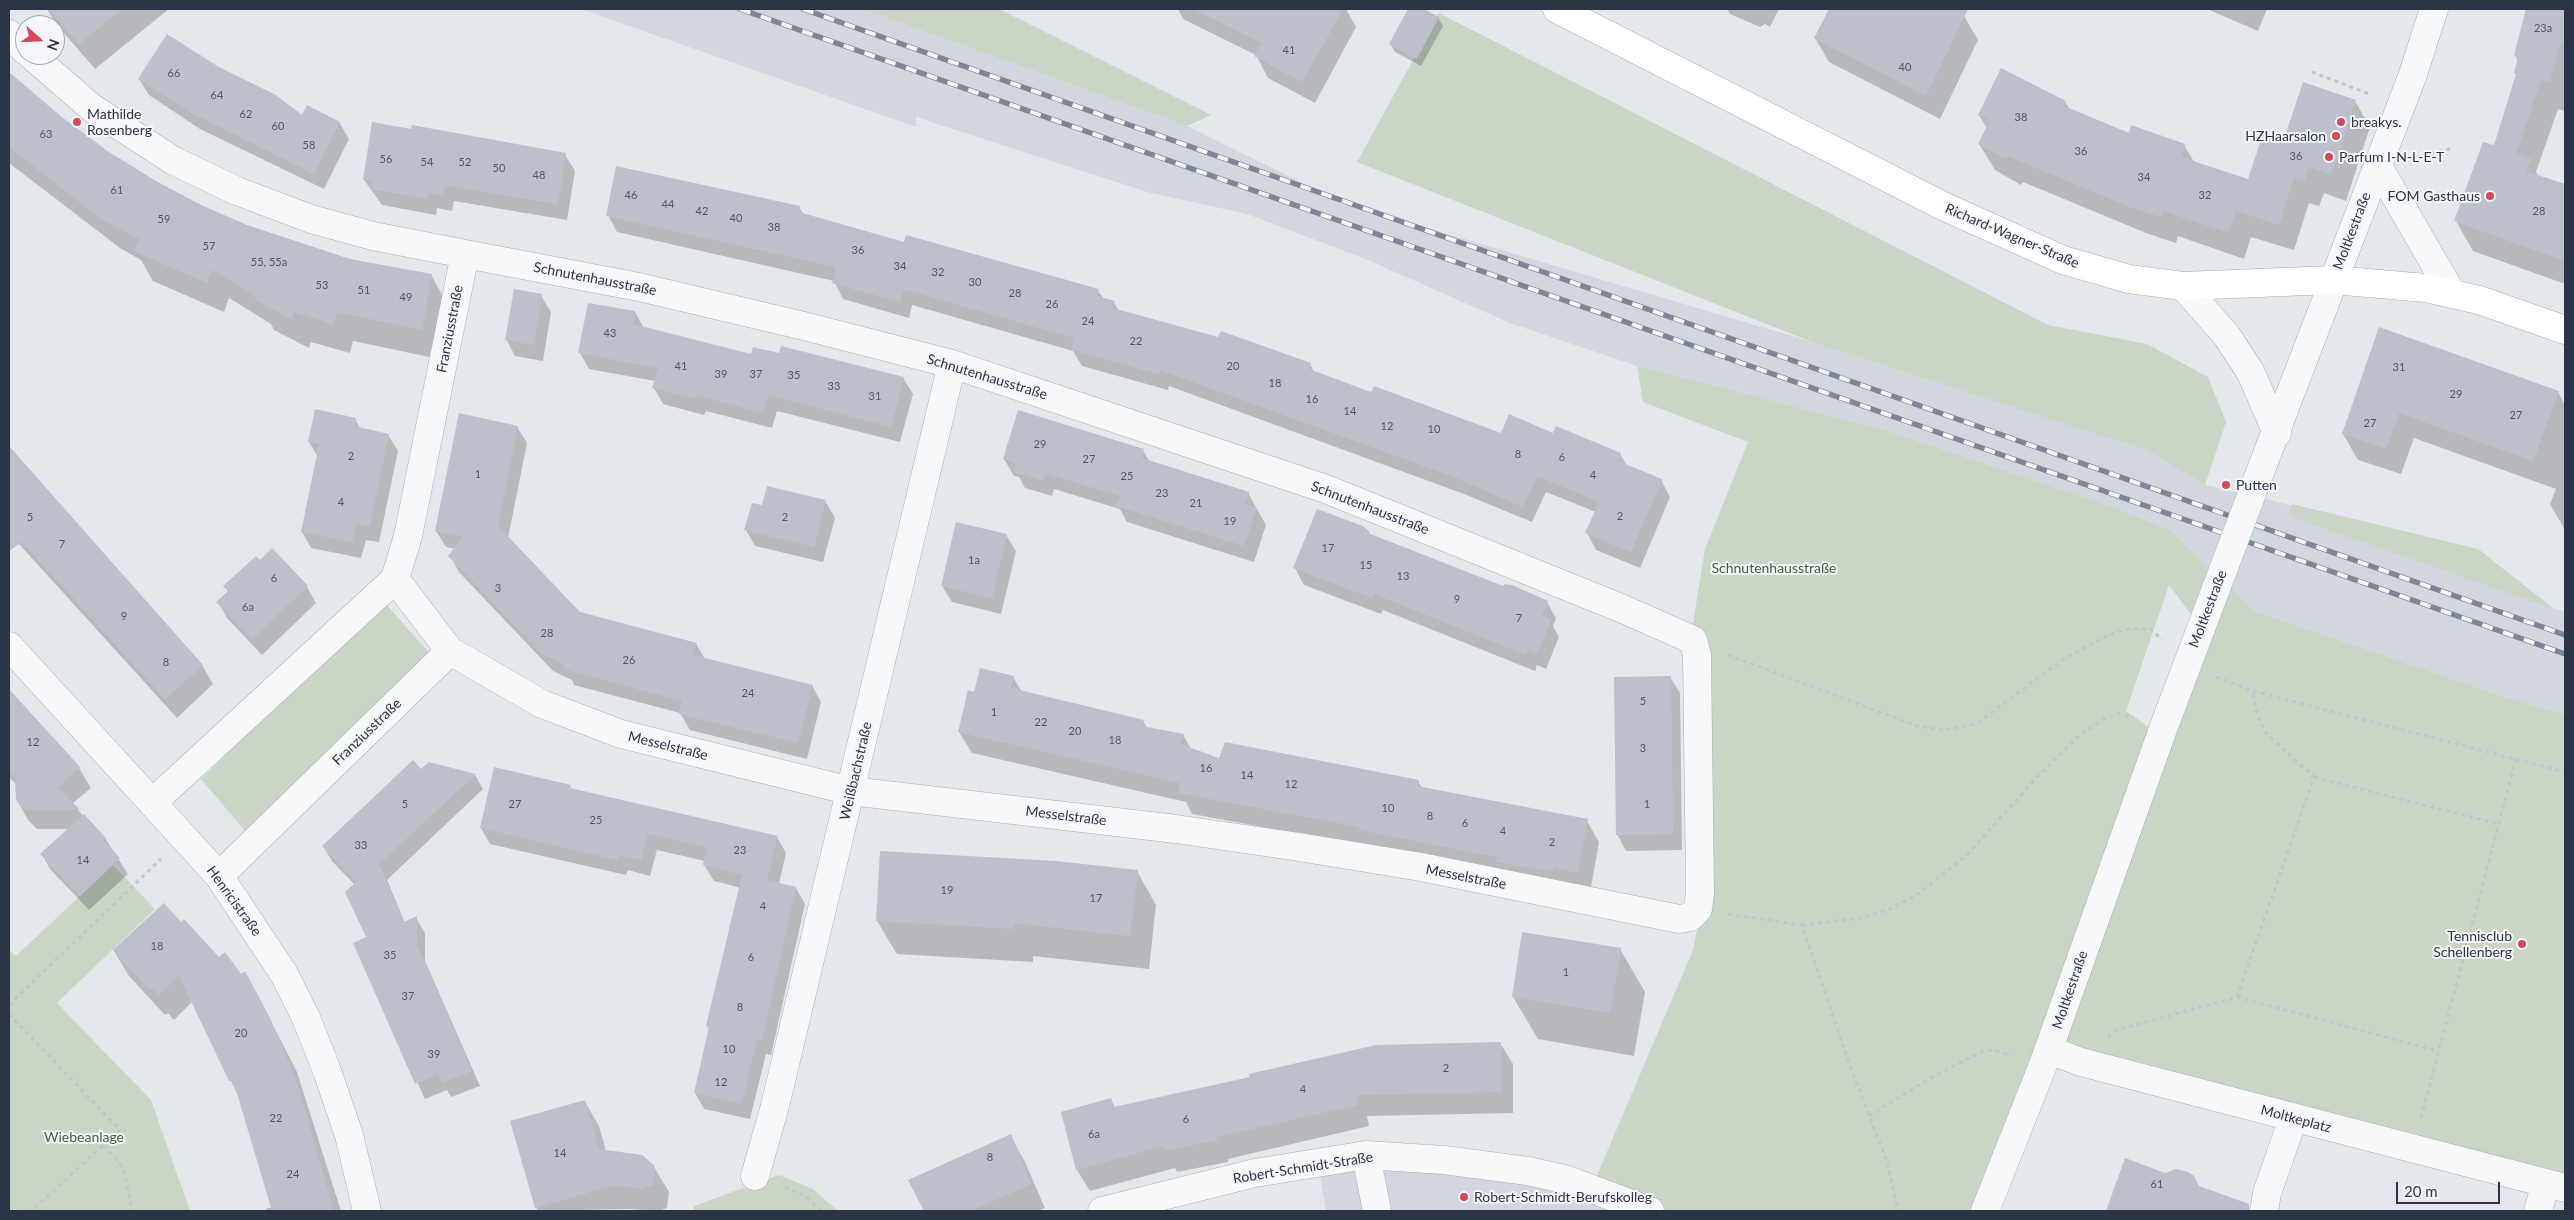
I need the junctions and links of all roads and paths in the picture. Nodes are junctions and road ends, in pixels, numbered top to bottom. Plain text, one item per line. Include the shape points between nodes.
1 (1557, 9) edge
2 (2434, 9) edge
3 (43, 65) edge
4 (2312, 72) dead end
5 (2401, 105) junction
6 (2378, 166) junction
7 (465, 254) junction
8 (2334, 280) junction
9 (2183, 286) junction
10 (2452, 292) junction
11 (2565, 330) edge
12 (952, 364) junction
13 (2276, 433) junction
14 (395, 579) junction
15 (1692, 640) junction
16 (9, 646) edge
17 (450, 651) junction
18 (2187, 663) junction
19 (2253, 691) junction
20 (2164, 729) junction
21 (2516, 759) junction
22 (2565, 772) edge
23 (2314, 777) junction
24 (851, 791) junction
25 (152, 802) junction
26 (2498, 824) junction
27 (183, 837) junction
28 (219, 876) junction
29 (1698, 909) junction
30 (1802, 925) junction
31 (2237, 997) junction
32 (9, 1005) edge
33 (9, 1014) edge
34 (2438, 1051) junction
35 (2046, 1057) junction
36 (2081, 1062) junction
37 (1869, 1116) junction
38 (2293, 1119) junction
39 (104, 1145) junction
40 (2412, 1149) junction
41 (1366, 1155) junction
42 (755, 1176) dead end
43 (2555, 1186) edge
44 (785, 1187) dead end
45 (31, 1211) edge
46 (132, 1211) edge
47 (367, 1211) edge
48 (821, 1211) edge
49 (1102, 1211) edge
50 (1377, 1211) edge
51 (1650, 1211) edge
52 (1898, 1211) edge
53 (1985, 1211) edge
54 (2264, 1211) edge
55 (2538, 1211) edge

1 - 9 main road, Richard-Wagner-Straße via 2015,240 2096,271 2138,281
2 - 5 street, Moltkestraße
3 - 7 street, Schnutenhausstraße via 92,108 134,137 174,161 237,191 311,219 373,236
4 - 5 path
5 - 6 street, Moltkestraße
6 - 8 street, Moltkestraße
6 - 10 street
7 - 12 street, Schnutenhausstraße via 639,287
7 - 14 street, Franziusstraße via 408,536
8 - 9 main road, Richard-Wagner-Straße
8 - 10 main road, Richard-Wagner-Straße via 2399,284
8 - 13 street, Moltkestraße
9 - 13 street via 2226,336 2251,373
10 - 11 main road, Richard-Wagner-Straße
12 - 15 street, Schnutenhausstraße via 1326,489
12 - 24 street, Weißbachstraße
13 - 18 street, Moltkestraße, bridge
14 - 17 street
14 - 25 street
15 - 18 path via 1917,726 1946,730 1976,724 2062,660 2127,628 2151,629
15 - 29 street via 1697,655
16 - 25 street, Henricistraße
17 - 24 street, Messelstraße via 542,704 621,734
17 - 28 street, Franziusstraße
18 - 19 path
18 - 20 street, Moltkestraße
19 - 21 path
19 - 23 path via 2256,714 2266,733
20 - 30 path via 2119,713 2106,718 2081,734 2038,776 1967,856 1918,894 1890,909 1862,918
20 - 35 street, Moltkestraße
21 - 22 path
21 - 26 path
23 - 26 path
23 - 31 path
24 - 29 street, Messelstraße via 1176,829 1299,847 1421,867 1679,919 1690,917
24 - 42 street, Weißbachstraße
25 - 27 street, Henricistraße
26 - 34 path
27 - 28 street, Henricistraße
27 - 32 path
28 - 47 street, Henricistraße via 284,974 306,1018 349,1135
29 - 30 path
30 - 37 path
31 - 34 path
31 - 36 path via 2114,1031
33 - 39 path via 120,1130
34 - 40 path
35 - 36 street, Moltkeplatz
35 - 37 path via 1983,1051 1927,1080
35 - 53 street, Moltkestraße
36 - 38 street, Moltkeplatz
37 - 52 path via 1886,1162
38 - 40 street, Moltkeplatz
38 - 54 street via 2267,1193
39 - 45 path
39 - 46 path via 124,1169
40 - 43 street, Moltkeplatz
41 - 49 street, Robert-Schmidt-Straße via 1255,1173
41 - 50 street
41 - 51 street, Robert-Schmidt-Straße via 1444,1160 1528,1171 1568,1180
43 - 55 street, Moltkeplatz
44 - 48 path via 806,1196

